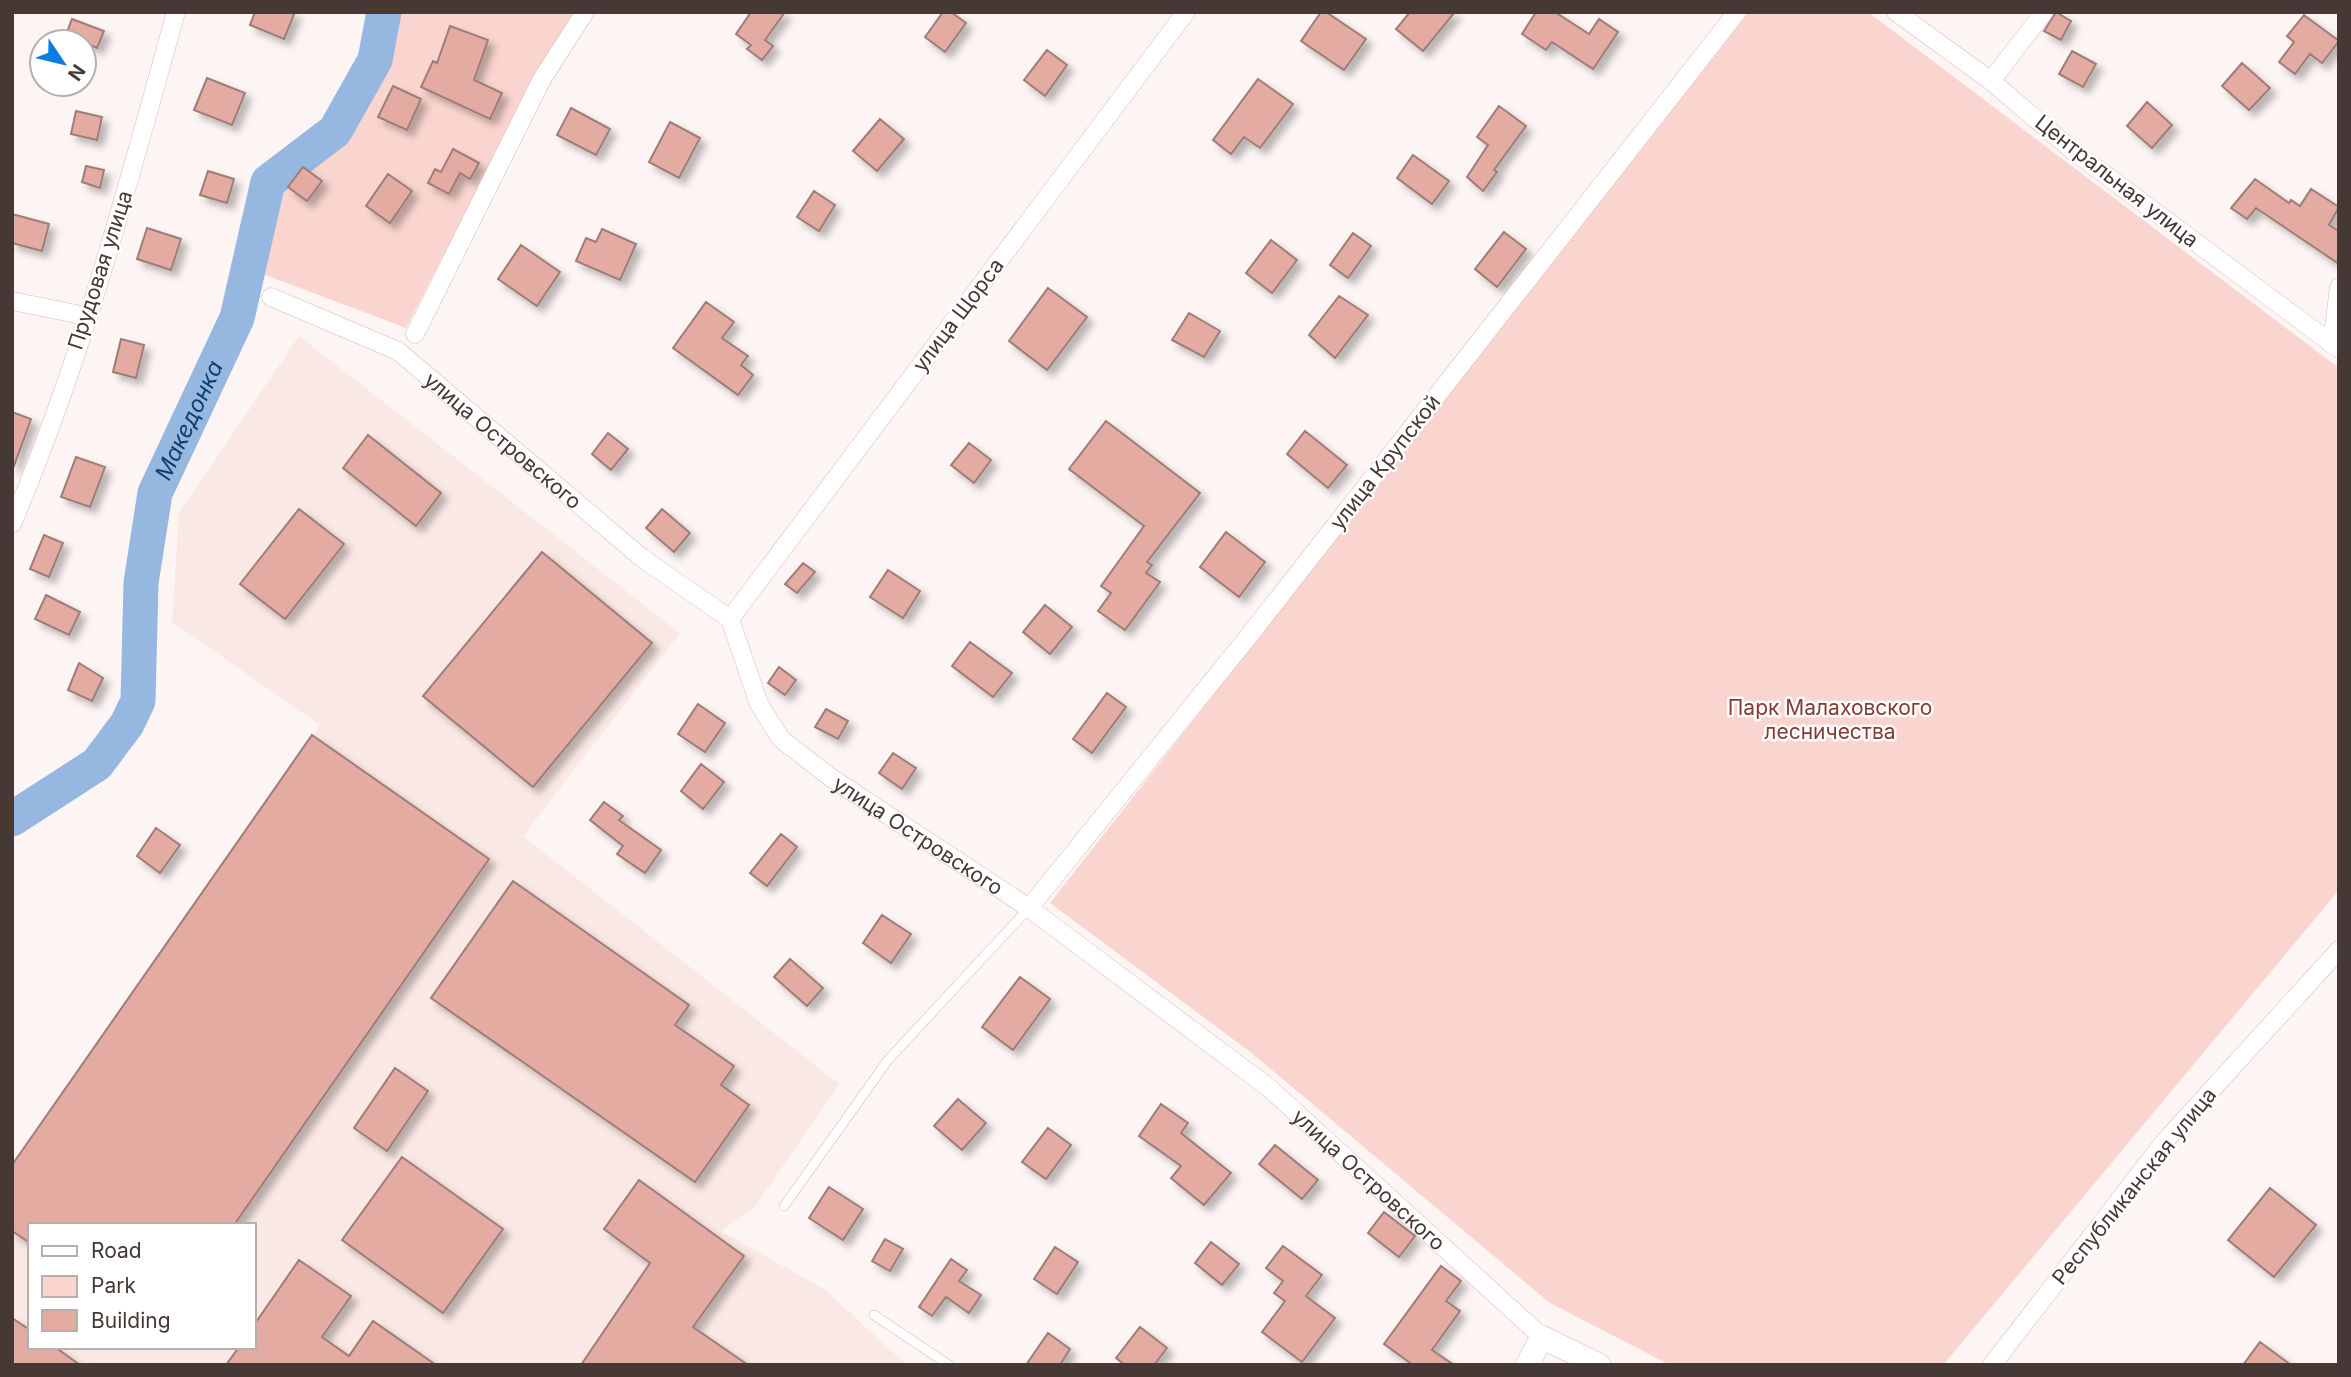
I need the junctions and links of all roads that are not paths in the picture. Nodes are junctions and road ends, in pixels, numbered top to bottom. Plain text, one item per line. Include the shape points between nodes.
1 (176, 12) edge
2 (584, 12) edge
3 (1186, 12) edge
4 (1737, 12) edge
5 (1896, 12) edge
6 (2044, 12) edge
7 (1991, 81) junction
8 (2339, 287) edge
9 (271, 297) dead end
10 (12, 301) edge
11 (86, 316) junction
12 (415, 334) dead end
13 (2336, 347) edge
14 (12, 524) edge
15 (730, 619) junction
16 (1029, 908) junction
17 (2339, 950) edge
18 (784, 1206) dead end
19 (874, 1315) dead end
20 (1542, 1337) junction
21 (948, 1365) edge
22 (1527, 1365) edge
23 (1599, 1365) edge
24 (1992, 1365) edge

1 - 11 street, Прудовая улица
2 - 12 street via 542,79
3 - 15 street, улица Щорса
4 - 16 street, улица Крупской via 1261,621
5 - 7 street, Центральная улица
6 - 7 street
7 - 13 street, Центральная улица via 2072,150
8 - 13 street
9 - 15 street, улица Островского via 398,351 642,558
10 - 11 street
11 - 14 street, Прудовая улица via 37,465
15 - 16 street, улица Островского via 759,704 781,739 830,777
16 - 18 lane via 888,1060
16 - 20 street, улица Островского via 1268,1087
17 - 24 street, Республиканская улица via 2165,1141
19 - 21 lane
20 - 22 street
20 - 23 street, улица Островского

